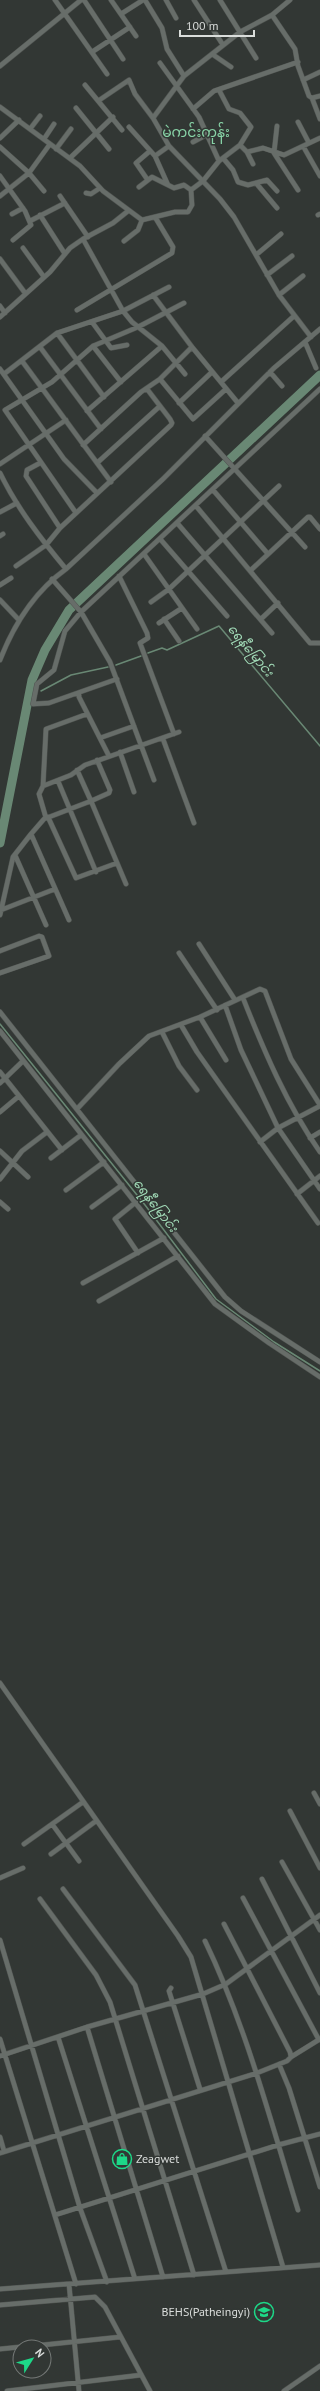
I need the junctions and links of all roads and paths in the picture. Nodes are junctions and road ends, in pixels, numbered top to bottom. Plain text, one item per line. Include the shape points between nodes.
1 (55, 0) edge
2 (82, 0) edge
3 (111, 0) edge
4 (166, 0) edge
5 (194, 0) edge
6 (220, 0) edge
7 (141, 1) edge
8 (288, 1) edge
9 (66, 13) junction
10 (121, 14) junction
11 (272, 15) junction
12 (176, 18) dead end
13 (130, 27) junction
14 (240, 32) junction
15 (136, 36) dead end
16 (110, 40) junction
17 (223, 45) junction
18 (92, 52) junction
19 (212, 54) junction
20 (256, 58) dead end
21 (123, 59) dead end
22 (298, 62) junction
23 (160, 63) dead end
24 (0, 66) edge
25 (231, 67) dead end
26 (320, 72) edge
27 (107, 74) dead end
28 (184, 76) junction
29 (303, 80) junction
30 (85, 85) dead end
31 (176, 88) junction
32 (219, 90) junction
33 (320, 96) edge
34 (312, 98) junction
35 (98, 101) junction
36 (0, 107) edge
37 (76, 108) dead end
38 (193, 109) junction
39 (40, 116) dead end
40 (113, 117) junction
41 (153, 118) junction
42 (320, 119) edge
43 (18, 120) junction
44 (298, 122) dead end
45 (54, 124) dead end
46 (277, 126) dead end
47 (130, 127) dead end
48 (30, 129) junction
49 (70, 129) dead end
50 (122, 130) dead end
51 (96, 133) junction
52 (208, 134) junction
53 (0, 138) edge
54 (320, 138) edge
55 (44, 139) junction
56 (193, 142) dead end
57 (309, 143) junction
58 (50, 144) junction
59 (240, 145) junction
60 (169, 146) junction
61 (302, 146) junction
62 (0, 147) edge
63 (56, 149) junction
64 (109, 149) dead end
65 (150, 151) junction
66 (247, 152) junction
67 (274, 153) junction
68 (155, 156) junction
69 (70, 158) junction
70 (221, 159) junction
71 (253, 164) dead end
72 (28, 173) junction
73 (0, 176) edge
74 (320, 176) edge
75 (147, 179) junction
76 (203, 181) junction
77 (256, 183) junction
78 (168, 185) junction
79 (139, 187) dead end
80 (100, 188) junction
81 (11, 189) junction
82 (191, 190) junction
83 (277, 190) dead end
84 (298, 190) dead end
85 (44, 192) dead end
86 (86, 193) dead end
87 (0, 196) edge
88 (60, 196) dead end
89 (65, 203) junction
90 (23, 208) junction
91 (277, 208) dead end
92 (128, 211) junction
93 (12, 214) dead end
94 (40, 215) junction
95 (158, 216) junction
96 (142, 220) junction
97 (30, 221) junction
98 (281, 234) dead end
99 (85, 238) junction
100 (13, 240) dead end
101 (124, 241) dead end
102 (23, 248) dead end
103 (65, 254) junction
104 (256, 255) junction
105 (292, 256) dead end
106 (0, 259) edge
107 (267, 275) junction
108 (303, 276) dead end
109 (44, 277) junction
110 (169, 287) dead end
111 (110, 290) junction
112 (25, 293) junction
113 (153, 295) junction
114 (279, 295) junction
115 (184, 304) dead end
116 (0, 306) edge
117 (77, 310) dead end
118 (123, 311) junction
119 (167, 312) junction
120 (5, 313) junction
121 (0, 316) edge
122 (294, 316) junction
123 (92, 322) junction
124 (138, 327) junction
125 (320, 329) edge
126 (57, 334) junction
127 (310, 337) junction
128 (106, 339) junction
129 (305, 342) junction
130 (127, 345) dead end
131 (40, 346) junction
132 (93, 346) junction
133 (162, 346) junction
134 (192, 347) junction
135 (76, 360) junction
136 (22, 361) junction
137 (176, 362) junction
138 (316, 368) dead end
139 (0, 369) edge
140 (212, 372) junction
141 (270, 372) junction
142 (4, 374) junction
143 (185, 374) dead end
144 (60, 375) junction
145 (160, 379) junction
146 (121, 382) junction
147 (221, 382) junction
148 (282, 386) dead end
149 (42, 388) junction
150 (147, 388) junction
151 (226, 388) junction
152 (320, 389) edge
153 (104, 397) junction
154 (22, 399) junction
155 (179, 403) junction
156 (238, 403) junction
157 (160, 406) junction
158 (87, 411) junction
159 (66, 420) junction
160 (101, 429) junction
161 (46, 433) junction
162 (205, 436) junction
163 (28, 444) junction
164 (83, 445) junction
165 (40, 463) junction
166 (97, 463) junction
167 (0, 464) edge
168 (236, 468) junction
169 (0, 473) edge
170 (110, 482) junction
171 (279, 486) dead end
172 (213, 490) junction
173 (97, 493) junction
174 (264, 500) junction
175 (17, 503) junction
176 (196, 506) junction
177 (0, 512) edge
178 (76, 513) junction
179 (241, 522) junction
180 (178, 524) junction
181 (60, 528) junction
182 (320, 529) edge
183 (292, 531) junction
184 (224, 539) junction
185 (161, 540) junction
186 (46, 545) junction
187 (304, 547) dead end
188 (144, 554) junction
189 (268, 554) junction
190 (206, 556) junction
191 (16, 566) dead end
192 (66, 569) junction
193 (250, 570) junction
194 (189, 572) junction
195 (119, 576) junction
196 (11, 578) dead end
197 (52, 579) junction
198 (0, 585) edge
199 (169, 589) junction
200 (0, 600) edge
201 (151, 602) dead end
202 (278, 603) junction
203 (182, 608) junction
204 (81, 612) junction
205 (227, 616) dead end
206 (18, 619) junction
207 (164, 619) junction
208 (261, 619) junction
209 (159, 623) dead end
210 (197, 629) dead end
211 (272, 633) dead end
212 (179, 641) dead end
213 (320, 643) edge
214 (2, 652) edge
215 (0, 660) edge
216 (117, 679) junction
217 (79, 693) junction
218 (87, 714) junction
219 (134, 726) junction
220 (179, 732) dead end
221 (174, 734) junction
222 (100, 738) junction
223 (163, 739) junction
224 (142, 746) junction
225 (120, 752) junction
226 (109, 756) junction
227 (98, 760) junction
228 (77, 770) junction
229 (154, 780) dead end
230 (58, 781) junction
231 (43, 786) junction
232 (134, 792) dead end
233 (91, 801) junction
234 (69, 809) junction
235 (47, 818) junction
236 (194, 823) dead end
237 (31, 834) junction
238 (15, 855) junction
239 (117, 863) junction
240 (96, 872) junction
241 (126, 884) dead end
242 (55, 889) junction
243 (34, 897) junction
244 (1, 910) junction
245 (0, 915) edge
246 (69, 920) dead end
247 (46, 925) dead end
248 (199, 944) dead end
249 (0, 951) edge
250 (179, 953) dead end
251 (0, 973) edge
252 (243, 998) junction
253 (235, 1000) junction
254 (225, 1005) junction
255 (217, 1010) junction
256 (0, 1012) edge
257 (200, 1017) junction
258 (181, 1025) junction
259 (0, 1031) edge
260 (162, 1032) junction
261 (226, 1060) dead end
262 (23, 1061) junction
263 (0, 1072) edge
264 (5, 1079) junction
265 (0, 1083) edge
266 (197, 1090) dead end
267 (19, 1096) junction
268 (320, 1106) edge
269 (77, 1109) junction
270 (0, 1112) edge
271 (298, 1117) junction
272 (278, 1128) junction
273 (47, 1132) junction
274 (320, 1132) edge
275 (81, 1134) junction
276 (310, 1138) junction
277 (260, 1142) junction
278 (62, 1150) junction
279 (0, 1151) edge
280 (320, 1152) edge
281 (51, 1158) dead end
282 (104, 1162) junction
283 (13, 1163) junction
284 (320, 1176) edge
285 (28, 1177) dead end
286 (0, 1179) edge
287 (314, 1180) junction
288 (122, 1185) junction
289 (320, 1189) edge
290 (66, 1190) dead end
291 (297, 1194) junction
292 (0, 1202) edge
293 (136, 1202) junction
294 (92, 1207) dead end
295 (8, 1209) dead end
296 (318, 1223) dead end
297 (164, 1238) junction
298 (138, 1253) junction
299 (178, 1256) junction
300 (83, 1283) dead end
301 (99, 1301) dead end
302 (320, 1362) edge
303 (320, 1377) edge
304 (0, 1683) edge
305 (314, 1793) dead end
306 (83, 1802) junction
307 (320, 1804) edge
308 (290, 1811) dead end
309 (96, 1821) junction
310 (52, 1824) junction
311 (66, 1843) junction
312 (24, 1844) dead end
313 (51, 1854) dead end
314 (79, 1861) dead end
315 (282, 1862) dead end
316 (23, 1868) dead end
317 (320, 1868) edge
318 (0, 1878) edge
319 (262, 1879) dead end
320 (63, 1889) dead end
321 (243, 1898) dead end
322 (40, 1899) dead end
323 (320, 1915) edge
324 (314, 1919) junction
325 (224, 1924) dead end
326 (320, 1930) edge
327 (292, 1935) junction
328 (0, 1940) edge
329 (205, 1941) dead end
330 (272, 1951) junction
331 (248, 1968) junction
332 (226, 1984) junction
333 (171, 1988) dead end
334 (320, 1993) edge
335 (203, 1994) junction
336 (173, 2003) junction
337 (145, 2011) junction
338 (116, 2018) junction
339 (88, 2027) junction
340 (58, 2037) junction
341 (0, 2039) edge
342 (319, 2040) edge
343 (31, 2046) junction
344 (2, 2056) edge
345 (291, 2057) junction
346 (279, 2064) junction
347 (257, 2073) junction
348 (228, 2081) junction
349 (200, 2089) junction
350 (171, 2099) junction
351 (143, 2108) junction
352 (115, 2117) junction
353 (87, 2126) junction
354 (58, 2134) junction
355 (320, 2134) edge
356 (0, 2137) edge
357 (305, 2138) junction
358 (32, 2142) junction
359 (278, 2145) junction
360 (2, 2152) edge
361 (251, 2155) junction
362 (194, 2173) junction
363 (166, 2182) junction
364 (320, 2187) edge
365 (138, 2190) junction
366 (110, 2199) junction
367 (80, 2208) junction
368 (298, 2210) dead end
369 (55, 2215) junction
370 (320, 2265) edge
371 (283, 2267) junction
372 (226, 2272) junction
373 (194, 2274) junction
374 (164, 2277) junction
375 (135, 2279) junction
376 (107, 2282) junction
377 (76, 2284) junction
378 (69, 2286) junction
379 (0, 2289) edge
380 (70, 2296) junction
381 (0, 2305) edge
382 (120, 2337) junction
383 (74, 2342) junction
384 (52, 2344) edge
385 (12, 2348) edge
386 (0, 2350) edge
387 (320, 2366) edge
388 (142, 2375) junction
389 (79, 2384) junction
390 (7, 2391) edge
391 (79, 2391) edge
392 (150, 2391) edge
393 (284, 2391) edge

1 - 9 street
2 - 9 street
2 - 16 street
3 - 10 street
4 - 12 street
5 - 17 street
6 - 14 street
7 - 10 street
7 - 28 street via 162,28 167,49
8 - 11 street
9 - 18 street
9 - 24 street
10 - 13 street
11 - 14 street
11 - 22 street via 295,49
13 - 15 street
13 - 16 street
14 - 17 street
14 - 20 street
16 - 18 street
16 - 21 street
17 - 19 street
18 - 27 street
19 - 25 street
19 - 28 street
22 - 29 street
22 - 32 street
23 - 31 street
26 - 29 street
28 - 31 street
29 - 34 street
30 - 35 street
31 - 38 street
31 - 41 street
32 - 38 street
32 - 59 street via 229,109 240,113 251,125
33 - 34 street
34 - 42 street
35 - 40 street
35 - 41 street via 128,80
36 - 43 street
37 - 51 street
38 - 52 street
39 - 48 street
40 - 50 street
40 - 51 street
41 - 60 street
43 - 48 street
43 - 53 street
44 - 57 street
45 - 55 street
46 - 67 street
47 - 65 street
48 - 55 street
49 - 63 street
51 - 64 street
51 - 69 street
52 - 56 street
52 - 70 street
54 - 57 street
55 - 58 street
57 - 61 street
58 - 63 street
58 - 72 street
59 - 66 street
59 - 70 street
60 - 68 street
60 - 76 street
61 - 67 street via 284,156
61 - 74 street
62 - 72 street
63 - 69 street
65 - 68 street
65 - 75 street via 136,163
66 - 67 street via 263,148
66 - 71 street
67 - 84 street
68 - 78 street
69 - 80 street
70 - 76 street
70 - 77 street via 233,170 238,182 248,185
72 - 81 street
72 - 85 street
73 - 81 street
75 - 78 street via 156,178
75 - 79 street
76 - 82 street
76 - 104 street via 234,217
77 - 83 street via 267,180
77 - 91 street
78 - 82 street via 174,188 184,185
80 - 86 street via 91,194
80 - 92 street
81 - 87 street
81 - 90 street
82 - 95 street via 191,210
88 - 89 street
89 - 94 street
89 - 99 street
90 - 93 street
90 - 97 street
92 - 96 street
92 - 99 street via 114,223
94 - 97 street
94 - 103 street
95 - 96 street
95 - 111 street via 174,250
96 - 101 street via 138,230
97 - 100 street via 30,228
98 - 104 street
99 - 103 street
99 - 111 street
102 - 109 street
103 - 109 street
104 - 107 street
105 - 107 street
106 - 112 street
107 - 114 street
108 - 114 street
109 - 112 street
110 - 113 street
111 - 117 street
111 - 118 street
112 - 120 street
113 - 118 street
113 - 119 street
114 - 122 street
115 - 119 street
116 - 120 street
118 - 123 street
118 - 124 street
119 - 124 street
119 - 134 street
120 - 121 street
122 - 127 street
122 - 147 street
123 - 126 street
123 - 128 street
124 - 128 street
124 - 133 street
125 - 127 street
126 - 131 street
126 - 135 street
127 - 129 street
128 - 130 street via 113,349
128 - 132 street
129 - 138 street
129 - 141 street
131 - 136 street
131 - 144 street
132 - 135 street
132 - 146 street
133 - 137 street
133 - 146 street
134 - 137 street
134 - 140 street
135 - 144 street
135 - 153 street
136 - 142 street
136 - 149 street
137 - 143 street
137 - 145 street
139 - 142 street
140 - 147 street
140 - 155 street
141 - 148 street
141 - 156 street
142 - 154 street
144 - 149 street
144 - 158 street
145 - 150 street
145 - 155 street
146 - 153 street
147 - 151 street
149 - 154 street
149 - 159 street
150 - 157 street
150 - 160 street
151 - 155 street via 193,419
151 - 156 street
152 - 168 street
153 - 158 street
154 - 161 street
154 - 163 street via 5,411
156 - 162 street
157 - 166 street
157 - 170 street via 171,425
158 - 160 street
159 - 161 street
159 - 164 street
160 - 164 street
161 - 163 street
161 - 173 street via 64,459
162 - 168 street
162 - 192 street via 162,480
163 - 165 street
163 - 167 street
164 - 166 street
165 - 178 street
165 - 181 street via 27,470 26,476
166 - 170 street
168 - 172 street
168 - 174 street
169 - 175 street
170 - 173 street
171 - 174 street
172 - 176 street
172 - 179 street
173 - 178 street
174 - 179 street
174 - 183 street
175 - 177 street
175 - 186 street
176 - 180 street
176 - 184 street
178 - 181 street
179 - 184 street
179 - 189 street
180 - 185 street
180 - 190 street
181 - 186 street
182 - 183 street via 309,517
183 - 187 street
183 - 189 street
184 - 190 street
184 - 193 street
185 - 188 street
185 - 194 street
186 - 191 street
186 - 192 street
188 - 195 street
188 - 199 street
189 - 193 street
190 - 194 street
190 - 208 street
192 - 197 street
193 - 202 street
194 - 199 street
194 - 205 street
195 - 204 street
195 - 221 street via 147,633 148,638 140,643
196 - 198 street
197 - 204 street
197 - 206 street
199 - 201 street
199 - 203 street
200 - 206 street
202 - 208 street
202 - 213 street via 310,643
203 - 207 street
203 - 210 street
204 - 216 street
204 - 217 street via 65,631 54,670 37,684 33,704 48,703
206 - 214 street
207 - 209 street
207 - 212 street
208 - 211 street
214 - 215 street
216 - 217 street
216 - 219 street
217 - 218 street
218 - 222 street
218 - 231 street via 46,729
219 - 222 street
219 - 224 street
220 - 221 street
221 - 223 street
222 - 226 street
223 - 224 street
223 - 236 street
224 - 225 street
224 - 229 street
225 - 226 street
225 - 232 street
226 - 227 street
227 - 228 street
227 - 233 street via 110,792
228 - 230 street
228 - 233 street
230 - 231 street
230 - 234 street
231 - 235 street via 39,794
233 - 234 street
233 - 239 street
234 - 235 street
234 - 240 street
235 - 237 street
235 - 240 street via 75,876 79,878
237 - 238 street
237 - 242 street
238 - 243 street
238 - 244 street
239 - 240 street
239 - 241 street
242 - 243 street
242 - 246 street
243 - 244 street
243 - 247 street
244 - 245 street
248 - 253 street
249 - 251 street via 39,936 42,937 49,956
250 - 255 street
252 - 253 street
252 - 268 street via 260,990 265,991 291,1059
252 - 271 street via 268,1058
253 - 254 street
254 - 255 street
254 - 272 street via 241,1050
255 - 257 street
256 - 269 street
257 - 258 street
257 - 261 street
258 - 260 street
258 - 277 street
259 - 262 street
260 - 266 street via 179,1066
260 - 269 street via 149,1036 134,1049
262 - 264 street
262 - 275 street
263 - 264 street
264 - 265 street
264 - 267 street
267 - 270 street
267 - 273 street
268 - 271 street
269 - 302 street via 225,1297 241,1311
271 - 272 street
271 - 276 street
272 - 277 street
272 - 287 street
273 - 278 street
273 - 283 street via 22,1151
274 - 276 street
275 - 278 street
275 - 282 street
276 - 280 street
277 - 291 street
278 - 281 street
279 - 283 street
282 - 288 street
282 - 290 street
283 - 285 street
283 - 286 street
284 - 287 street
287 - 289 street
287 - 291 street
288 - 293 street
288 - 294 street
291 - 296 street
292 - 295 street
293 - 297 street
293 - 298 street via 116,1219
297 - 298 street
297 - 299 street
298 - 300 street
299 - 301 street
299 - 303 street via 215,1304
304 - 306 street
305 - 307 street
306 - 309 street
306 - 310 street
308 - 317 street
309 - 311 street
309 - 335 street via 178,1936 191,1958
310 - 311 street
310 - 312 street
311 - 313 street
311 - 314 street
315 - 324 street
316 - 318 street
319 - 327 street
320 - 337 street via 135,1985
321 - 330 street
322 - 338 street via 96,1975
323 - 324 street
324 - 326 street
324 - 327 street
325 - 331 street
327 - 330 street
327 - 334 street
328 - 343 street
329 - 332 street
330 - 331 street
330 - 342 street
331 - 332 street
331 - 345 street
332 - 335 street
332 - 347 street
333 - 336 street via 169,1991
335 - 336 street
335 - 348 street
336 - 337 street
336 - 349 street
337 - 338 street
337 - 350 street
338 - 339 street
338 - 351 street
339 - 340 street
339 - 352 street
340 - 343 street
340 - 353 street
341 - 344 street
342 - 345 street
343 - 344 street
343 - 354 street
344 - 358 street
345 - 346 street
346 - 347 street
346 - 357 street
347 - 348 street
347 - 359 street
348 - 349 street
348 - 361 street
349 - 350 street
350 - 351 street
350 - 362 street
351 - 352 street
351 - 363 street
352 - 353 street
352 - 365 street
353 - 354 street
353 - 366 street
354 - 358 street
354 - 367 street
355 - 357 street
356 - 360 street
357 - 359 street
357 - 364 street
358 - 360 street
358 - 369 street
359 - 361 street
359 - 368 street
361 - 362 street
361 - 371 street
362 - 363 street
362 - 372 street
363 - 365 street
363 - 373 street
365 - 366 street
365 - 374 street
366 - 367 street
366 - 375 street
367 - 369 street
367 - 376 street
369 - 377 street
370 - 371 street
371 - 372 street
372 - 373 street
373 - 374 street
374 - 375 street
375 - 376 street
376 - 377 street
377 - 378 street
378 - 379 street
378 - 380 street
380 - 381 street
380 - 382 street via 98,2298
380 - 383 street
382 - 383 street
382 - 388 street
383 - 384 street
383 - 389 street
385 - 386 street
387 - 393 street
388 - 389 street
388 - 392 street
389 - 390 street
389 - 391 street

